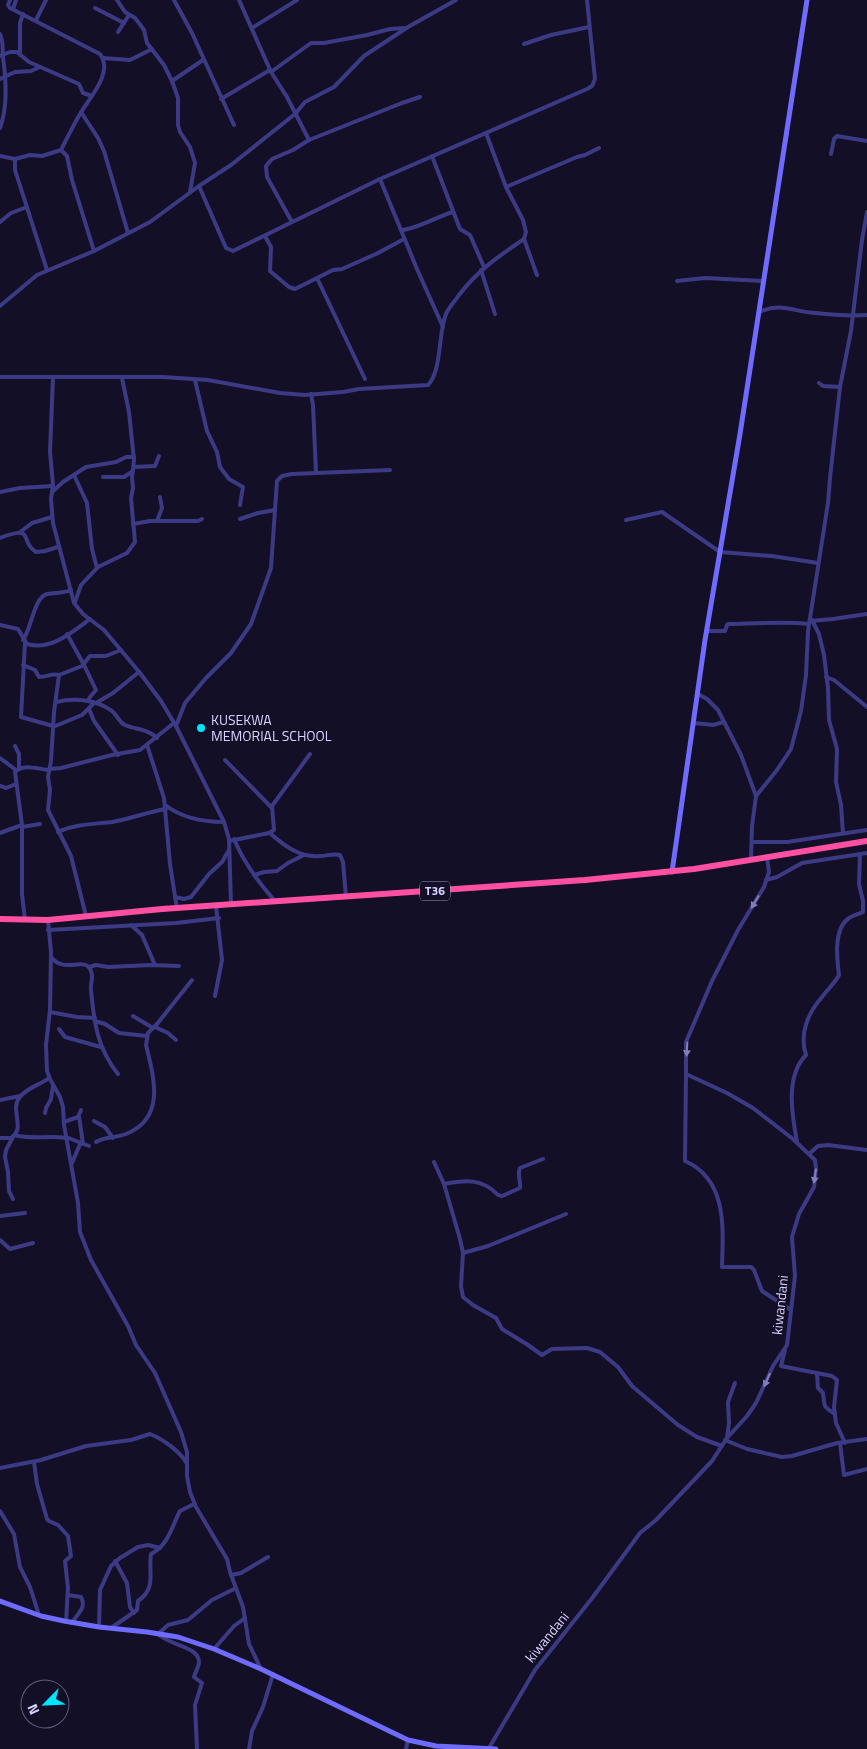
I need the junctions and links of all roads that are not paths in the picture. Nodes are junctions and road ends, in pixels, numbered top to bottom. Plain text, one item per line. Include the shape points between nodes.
1 (10, 0) edge
2 (16, 0) edge
3 (46, 0) edge
4 (117, 0) edge
5 (174, 0) edge
6 (239, 0) edge
7 (297, 0) edge
8 (456, 0) edge
9 (587, 0) edge
10 (807, 0) edge
11 (95, 8) dead end
12 (14, 9) junction
13 (23, 14) junction
14 (129, 15) junction
15 (36, 20) junction
16 (124, 23) junction
17 (589, 27) junction
18 (252, 28) junction
19 (406, 28) junction
20 (118, 32) dead end
21 (0, 34) edge
22 (524, 44) dead end
23 (152, 49) junction
24 (20, 55) junction
25 (1, 56) edge
26 (103, 58) junction
27 (203, 60) junction
28 (40, 67) junction
29 (271, 71) junction
30 (6, 77) junction
31 (0, 80) edge
32 (172, 81) junction
33 (92, 96) junction
34 (420, 98) dead end
35 (221, 99) junction
36 (81, 112) junction
37 (295, 114) junction
38 (234, 125) dead end
39 (0, 128) edge
40 (486, 132) junction
41 (309, 140) junction
42 (867, 141) edge
43 (599, 148) dead end
44 (61, 150) junction
45 (831, 154) dead end
46 (0, 156) edge
47 (432, 156) junction
48 (15, 159) junction
49 (380, 179) junction
50 (199, 186) junction
51 (506, 187) junction
52 (190, 192) junction
53 (27, 207) junction
54 (453, 212) junction
55 (867, 212) edge
56 (0, 222) edge
57 (292, 222) junction
58 (402, 230) junction
59 (128, 233) junction
60 (264, 236) junction
61 (404, 239) junction
62 (524, 239) junction
63 (94, 251) junction
64 (482, 268) junction
65 (47, 270) junction
66 (537, 275) dead end
67 (318, 278) junction
68 (763, 280) junction
69 (678, 281) dead end
70 (0, 305) edge
71 (759, 312) junction
72 (495, 314) dead end
73 (867, 315) edge
74 (853, 316) junction
75 (443, 327) junction
76 (0, 377) edge
77 (53, 377) junction
78 (122, 378) junction
79 (364, 378) dead end
80 (195, 380) junction
81 (818, 383) dead end
82 (840, 388) junction
83 (311, 394) junction
84 (159, 456) dead end
85 (134, 457) junction
86 (133, 469) junction
87 (390, 470) dead end
88 (316, 473) junction
89 (74, 475) junction
90 (103, 477) dead end
91 (53, 486) junction
92 (0, 492) edge
93 (52, 492) junction
94 (160, 497) dead end
95 (240, 505) dead end
96 (274, 510) junction
97 (52, 517) junction
98 (202, 519) dead end
99 (240, 519) dead end
100 (626, 520) dead end
101 (157, 521) junction
102 (133, 524) junction
103 (19, 533) junction
104 (0, 538) edge
105 (58, 546) junction
106 (720, 552) junction
107 (818, 563) junction
108 (97, 568) junction
109 (71, 590) junction
110 (74, 603) junction
111 (867, 614) edge
112 (90, 619) junction
113 (810, 622) junction
114 (0, 625) edge
115 (707, 631) junction
116 (67, 634) junction
117 (24, 641) junction
118 (121, 650) junction
119 (24, 665) junction
120 (84, 665) junction
121 (139, 672) junction
122 (59, 675) junction
123 (826, 676) junction
124 (698, 694) junction
125 (88, 701) junction
126 (56, 702) junction
127 (95, 703) junction
128 (867, 707) edge
129 (89, 709) junction
130 (724, 722) junction
131 (694, 723) junction
132 (175, 724) junction
133 (53, 726) junction
134 (157, 738) junction
135 (147, 745) junction
136 (15, 746) dead end
137 (310, 754) dead end
138 (118, 755) junction
139 (0, 758) edge
140 (225, 760) dead end
141 (49, 769) junction
142 (17, 770) junction
143 (16, 784) junction
144 (0, 786) edge
145 (756, 796) junction
146 (165, 807) junction
147 (272, 807) junction
148 (224, 822) junction
149 (40, 824) dead end
150 (22, 826) junction
151 (867, 830) edge
152 (58, 832) junction
153 (270, 832) junction
154 (0, 833) edge
155 (843, 833) junction
156 (234, 839) junction
157 (229, 841) junction
158 (867, 841) edge
159 (752, 842) junction
160 (229, 849) junction
161 (867, 853) edge
162 (860, 854) junction
163 (304, 855) junction
164 (767, 857) junction
165 (751, 860) junction
166 (672, 872) junction
167 (254, 875) junction
168 (766, 880) junction
169 (175, 897) junction
170 (346, 897) junction
171 (275, 901) junction
172 (231, 904) junction
173 (216, 906) junction
174 (177, 909) junction
175 (86, 916) junction
176 (219, 918) junction
177 (0, 919) edge
178 (25, 920) junction
179 (48, 920) junction
180 (130, 924) junction
181 (48, 930) junction
182 (51, 957) junction
183 (155, 965) junction
184 (179, 966) dead end
185 (90, 968) junction
186 (192, 980) dead end
187 (215, 996) dead end
188 (50, 1012) junction
189 (134, 1016) dead end
190 (95, 1020) junction
191 (154, 1028) junction
192 (59, 1029) dead end
193 (147, 1036) junction
194 (176, 1040) dead end
195 (101, 1047) junction
196 (118, 1074) dead end
197 (686, 1074) junction
198 (49, 1078) junction
199 (53, 1084) junction
200 (22, 1095) junction
201 (0, 1100) edge
202 (81, 1110) dead end
203 (45, 1113) dead end
204 (79, 1116) junction
205 (94, 1121) dead end
206 (64, 1122) junction
207 (14, 1136) junction
208 (0, 1138) edge
209 (66, 1138) junction
210 (113, 1138) junction
211 (96, 1142) dead end
212 (797, 1142) junction
213 (82, 1143) junction
214 (90, 1146) dead end
215 (867, 1150) edge
216 (810, 1154) junction
217 (543, 1159) dead end
218 (434, 1162) dead end
219 (71, 1163) junction
220 (444, 1184) junction
221 (13, 1199) dead end
222 (25, 1212) dead end
223 (566, 1214) dead end
224 (0, 1216) edge
225 (0, 1240) edge
226 (33, 1243) dead end
227 (463, 1253) junction
228 (791, 1310) junction
229 (787, 1345) junction
230 (817, 1374) junction
231 (735, 1383) dead end
232 (835, 1414) junction
233 (726, 1439) junction
234 (867, 1439) edge
235 (842, 1443) junction
236 (722, 1446) junction
237 (34, 1462) junction
238 (187, 1464) junction
239 (0, 1468) edge
240 (867, 1469) edge
241 (194, 1504) junction
242 (0, 1511) edge
243 (160, 1548) junction
244 (268, 1557) dead end
245 (115, 1561) junction
246 (231, 1575) junction
247 (236, 1588) junction
248 (68, 1595) junction
249 (0, 1601) edge
250 (134, 1613) junction
251 (39, 1615) junction
252 (245, 1618) junction
253 (69, 1622) junction
254 (99, 1627) junction
255 (111, 1628) junction
256 (158, 1634) junction
257 (214, 1649) junction
258 (261, 1669) junction
259 (273, 1674) junction
260 (408, 1740) junction
261 (486, 1748) edge
262 (197, 1749) edge
263 (249, 1749) edge
264 (406, 1749) edge
265 (496, 1749) edge

1 - 12 street via 9,7
2 - 12 street
3 - 15 street
4 - 14 street
5 - 27 street
6 - 18 street
7 - 18 street
8 - 19 street
9 - 17 street
10 - 68 street
11 - 16 street
12 - 13 street
13 - 15 street
13 - 24 street
14 - 16 street
14 - 23 street via 144,30
15 - 26 street
16 - 20 street
17 - 22 street via 551,34
17 - 40 street via 595,79 592,86
18 - 29 street
19 - 29 street via 311,43
19 - 37 street via 364,56 334,87 305,102
21 - 25 street via 3,42
23 - 26 street via 130,60
23 - 32 street
24 - 25 street via 13,52
24 - 28 street
25 - 30 street
26 - 33 street via 102,78
27 - 32 street
27 - 35 street
28 - 30 street
28 - 33 street via 79,84 83,93
29 - 35 street
29 - 37 street
30 - 31 street
30 - 39 street
32 - 52 street via 178,98 180,132 196,164
33 - 36 street
34 - 41 street
35 - 38 street
36 - 44 street
36 - 59 street via 104,151
37 - 41 street
37 - 50 street
40 - 47 street
40 - 51 street
41 - 57 street via 272,159 266,166 267,177
42 - 45 street via 837,136
43 - 51 street
44 - 48 street via 46,156 30,155
44 - 63 street via 67,156
46 - 48 street
47 - 49 street
47 - 54 street
48 - 53 street via 15,170
49 - 57 street
49 - 58 street
50 - 52 street
50 - 60 street via 228,250 233,251
51 - 62 street via 523,220
52 - 59 street via 150,222
53 - 56 street via 11,213
53 - 65 street
54 - 58 street
54 - 64 street via 460,229 470,235
55 - 74 street
57 - 60 street
58 - 61 street
59 - 63 street
60 - 67 street via 270,247 270,271 278,278 295,289
61 - 67 street
61 - 75 street
62 - 64 street
62 - 66 street
63 - 65 street
64 - 72 street
64 - 75 street via 451,306
65 - 70 street
67 - 79 street
68 - 69 street via 698,278
68 - 71 street
71 - 74 street via 775,307
71 - 106 street
73 - 74 street
74 - 82 street
75 - 83 street via 435,374 428,385
76 - 77 street
77 - 78 street
77 - 91 street via 50,452
78 - 80 street
78 - 85 street
80 - 83 street via 280,394
80 - 95 street via 207,431 220,467 229,479 243,487
81 - 82 street
82 - 107 street
83 - 88 street
84 - 86 street via 155,466
85 - 86 street
85 - 89 street via 91,465
86 - 90 street via 124,477
86 - 102 street
87 - 88 street
88 - 96 street via 280,478
89 - 93 street
89 - 108 street via 87,503
91 - 92 street
91 - 93 street
93 - 97 street
94 - 101 street via 162,508
96 - 99 street
96 - 132 street via 269,575 251,624 231,652 184,703
97 - 103 street via 32,523
97 - 105 street
98 - 101 street
100 - 106 street via 662,512
101 - 102 street
102 - 108 street via 135,542 130,550
103 - 104 street
103 - 105 street via 26,536 36,552
105 - 109 street
106 - 107 street
106 - 115 street
107 - 113 street
108 - 110 street via 81,585
109 - 110 street
109 - 117 street via 43,596
110 - 112 street
111 - 113 street
112 - 116 street
112 - 118 street
113 - 115 street via 728,624 725,631
113 - 123 street via 819,634
113 - 145 street via 802,703 795,736 785,760
114 - 117 street via 18,628
115 - 124 street
116 - 117 street via 50,645 37,646
116 - 120 street
117 - 119 street
118 - 120 street via 106,656 90,656
118 - 121 street
119 - 122 street via 35,670 39,677
119 - 133 street via 21,717
120 - 122 street
120 - 125 street via 96,690
121 - 127 street
121 - 132 street
122 - 126 street
123 - 128 street
123 - 155 street via 829,720 837,749 836,782
124 - 130 street via 715,706
124 - 131 street
125 - 126 street
125 - 127 street
126 - 133 street
127 - 129 street
127 - 134 street via 111,711 124,724 146,730
129 - 133 street
129 - 138 street
130 - 131 street via 714,725
130 - 145 street via 745,764
131 - 166 street
132 - 134 street
132 - 148 street
133 - 141 street
134 - 135 street
135 - 138 street via 133,753
135 - 146 street
136 - 142 street via 19,754
137 - 147 street
138 - 141 street
139 - 142 street
140 - 147 street
141 - 142 street via 26,767
141 - 152 street via 48,810
142 - 143 street via 14,775
143 - 144 street via 6,788
143 - 150 street
145 - 159 street
146 - 148 street via 188,817
146 - 152 street via 128,819
146 - 169 street
147 - 153 street via 274,830
148 - 157 street
149 - 150 street
150 - 154 street
150 - 178 street
151 - 155 street
152 - 175 street via 71,856
153 - 156 street
153 - 163 street via 286,846
155 - 159 street via 787,842
156 - 157 street
156 - 167 street
157 - 160 street
158 - 164 highway, T36
159 - 165 street
160 - 169 street via 222,862 191,897
160 - 172 street
161 - 162 street
162 - 168 street via 802,862
162 - 212 street via 859,884 864,912 842,925 836,948 839,975 813,1007 803,1037 806,1055 800,1060 793,1082
163 - 167 street via 277,871
163 - 170 street via 336,854 342,858
164 - 165 highway, T36
164 - 168 street via 769,872
165 - 166 highway, T36
166 - 170 highway, T36
167 - 171 street
168 -> 197 street via 722,960 686,1042
169 - 174 street
170 - 171 highway, T36
171 - 172 highway, T36
172 - 173 highway, T36
173 - 174 highway, T36
173 - 176 street
174 - 175 highway, T36
175 - 179 highway, T36
176 - 180 street
176 - 187 street via 222,960
177 - 178 highway, T36
178 - 179 highway, T36
179 - 181 street
180 - 181 street
180 - 183 street via 142,935
181 - 182 street
182 - 185 street via 60,966 81,964
182 - 188 street
183 - 184 street
183 - 185 street
185 - 190 street
186 - 191 street
188 - 190 street
188 - 198 street via 46,1045
189 - 191 street
190 - 193 street via 123,1034
190 - 195 street
191 - 193 street
191 - 194 street
192 - 195 street via 65,1037
193 - 210 street via 155,1091 153,1106 138,1127
195 - 196 street
197 - 212 street via 753,1108
197 - 228 street via 685,1162 696,1166 716,1192 723,1227 722,1267 751,1267 762,1291
198 - 199 street
198 - 200 street
199 - 203 street
199 - 206 street via 60,1097
200 - 201 street
200 - 207 street via 15,1109 18,1128
202 - 204 street
204 - 206 street
204 - 213 street
205 - 210 street
206 - 209 street
207 - 208 street
207 - 209 street
207 - 221 street via 5,1157 9,1192
209 - 213 street
209 - 219 street
210 - 211 street
212 - 216 street
213 - 214 street
213 - 219 street
215 - 216 street via 828,1145 818,1146
216 -> 228 street, kiwandani via 815,1160 814,1187 799,1214 792,1237 795,1276
217 - 220 street via 520,1168 520,1188 502,1196 490,1187 471,1181
218 - 220 street
219 - 238 street via 84,1243 165,1394 186,1445
220 - 227 street
222 - 224 street
223 - 227 street
225 - 226 street via 10,1249
227 - 236 street via 461,1286 464,1297 492,1314 510,1335 542,1355 552,1349 587,1348 600,1352 678,1425 697,1437
228 - 229 street, kiwandani
229 - 230 street via 781,1366
229 -> 233 street, kiwandani via 756,1403
230 - 232 street via 825,1408
230 - 232 street via 832,1376 838,1382
231 - 233 street via 728,1402
232 - 235 street
233 - 235 street via 747,1449 782,1457
233 - 236 street, kiwandani
234 - 235 street
235 - 240 street via 844,1475
236 - 261 street, kiwandani via 706,1467 636,1538 535,1670
237 - 238 street via 86,1446 150,1434 182,1456
237 - 239 street
237 - 248 street via 47,1519 61,1527 69,1538 70,1556 65,1561
238 - 241 street
241 - 243 street via 180,1511
241 - 246 street via 227,1559
242 - 251 street via 14,1534 20,1567
243 - 245 street via 144,1545
243 - 250 street via 151,1554 152,1576
244 - 246 street via 242,1573
245 - 250 street via 127,1583 130,1607
245 - 254 street via 100,1590
246 - 247 street
247 - 252 street
247 - 256 street via 212,1600 191,1618 168,1625
248 - 253 street
248 - 253 street via 83,1600 83,1608
249 - 251 street
250 - 255 street
251 - 253 street
252 - 257 street
252 - 258 street via 248,1644
253 - 254 street
254 - 255 street
255 - 256 street
256 - 257 street
256 - 262 street via 198,1656 194,1677 202,1683 195,1705
257 - 258 street
258 - 259 street
259 - 260 street
259 - 263 street
260 - 261 street via 436,1746
260 - 264 street
261 - 265 street

